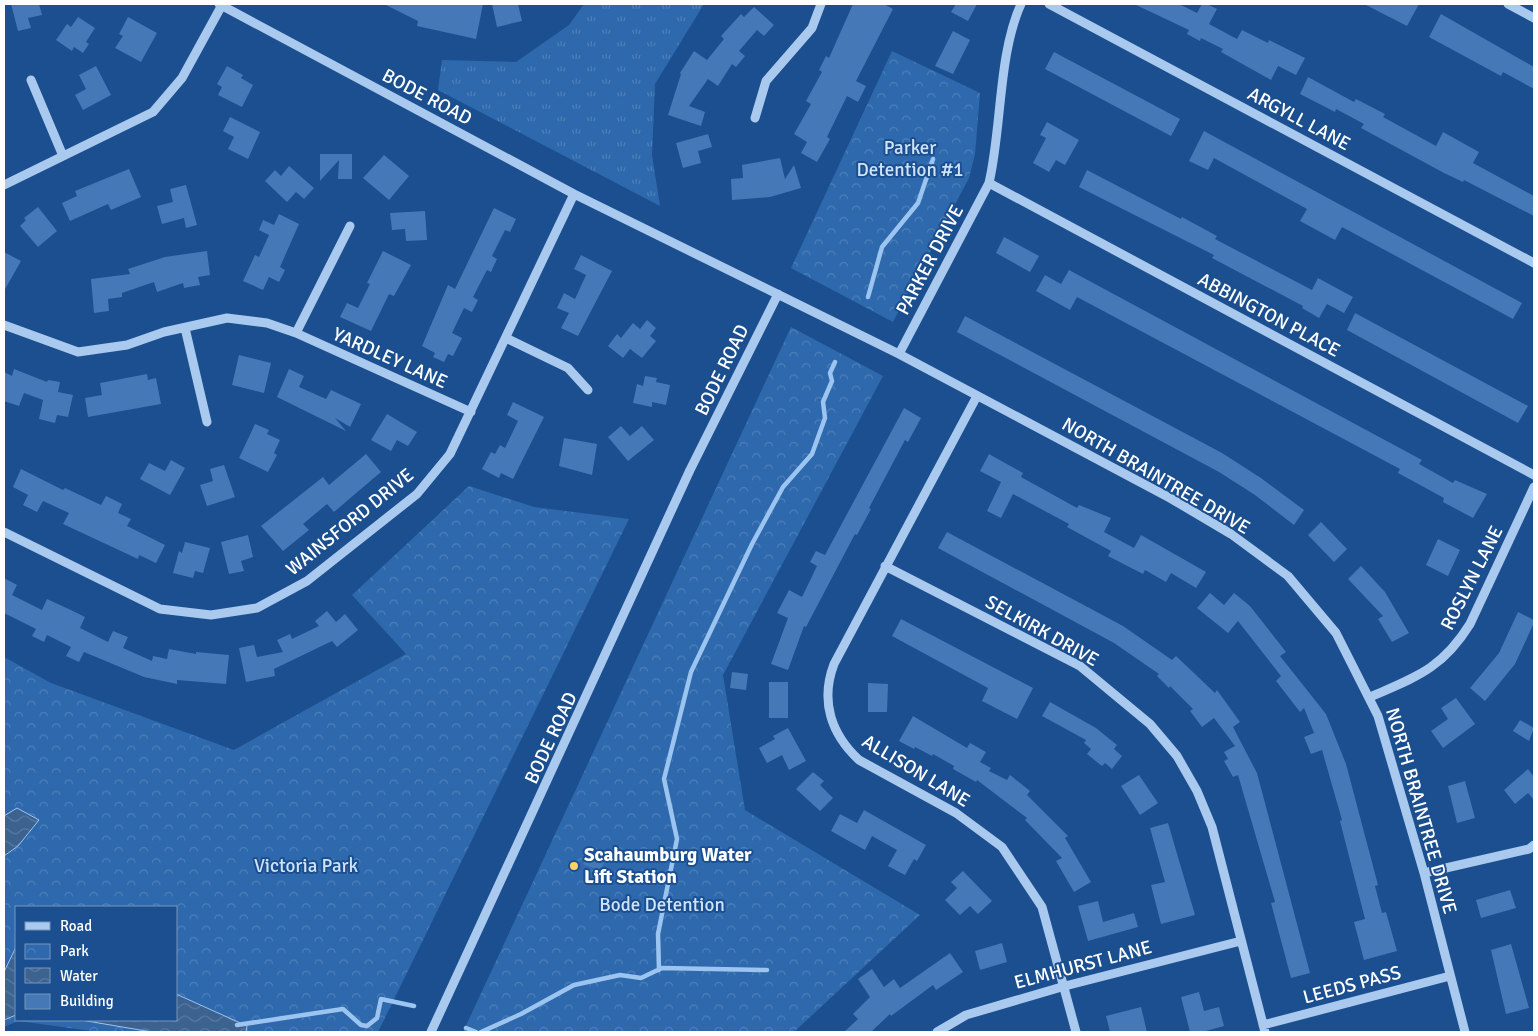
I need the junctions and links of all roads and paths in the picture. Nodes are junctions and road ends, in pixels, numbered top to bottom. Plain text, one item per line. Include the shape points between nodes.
1 (220, 4) edge
2 (821, 4) edge
3 (1021, 4) edge
4 (1049, 4) edge
5 (1508, 4) edge
6 (1534, 18) edge
7 (31, 80) dead end
8 (754, 118) dead end
9 (63, 156) junction
10 (989, 183) junction
11 (4, 186) edge
12 (574, 194) junction
13 (350, 226) dead end
14 (1534, 263) edge
15 (778, 294) junction
16 (4, 325) edge
17 (185, 328) junction
18 (296, 333) junction
19 (506, 338) junction
20 (899, 354) junction
21 (588, 390) dead end
22 (977, 396) junction
23 (471, 412) junction
24 (207, 422) dead end
25 (1534, 475) edge
26 (1534, 487) edge
27 (4, 532) edge
28 (886, 566) junction
29 (1370, 697) junction
30 (1534, 845) edge
31 (1424, 872) junction
32 (1241, 941) junction
33 (1450, 976) junction
34 (1065, 986) junction
35 (1264, 1029) edge
36 (431, 1032) edge
37 (937, 1032) edge
38 (1076, 1032) edge
39 (1465, 1032) edge

1 - 9 street via 182,78 153,112
1 - 12 street, BODE ROAD
2 - 8 street via 812,28 766,81
3 - 10 street, PARKER DRIVE via 1010,36
4 - 14 street, ARGYLL LANE
5 - 6 street
7 - 9 street
9 - 11 street
10 - 20 street, PARKER DRIVE
10 - 25 street, ABBINGTON PLACE
12 - 15 street, BODE ROAD
12 - 19 street, WAINSFORD DRIVE
13 - 18 street
15 - 20 street, NORTH BRAINTREE DRIVE
15 - 36 street, BODE ROAD via 690,470
16 - 17 street, YARDLEY LANE via 78,352 127,345
17 - 18 street, YARDLEY LANE via 227,318 267,323
17 - 24 street
18 - 23 street, YARDLEY LANE
19 - 21 street via 568,368
19 - 23 street, WAINSFORD DRIVE
20 - 22 street, NORTH BRAINTREE DRIVE
22 - 28 street, ALLISON LANE
22 - 29 street, NORTH BRAINTREE DRIVE via 1170,498 1231,534 1288,576 1336,634
23 - 27 street, WAINSFORD DRIVE via 450,454 417,494 307,581 257,608 211,615 160,610
26 - 29 street, ROSLYN LANE via 1460,639 1432,667
28 - 32 street, SELKIRK DRIVE via 1080,666 1150,724 1176,756 1197,791 1212,827
28 - 34 street, ALLISON LANE via 830,674 827,697 829,715 836,732 845,748 858,760 956,813 1002,848 1042,908
29 - 31 street, NORTH BRAINTREE DRIVE via 1386,737
30 - 31 street via 1529,849
31 - 33 street, NORTH BRAINTREE DRIVE
32 - 34 street, ELMHURST LANE
32 - 35 street, SELKIRK DRIVE
33 - 35 street, LEEDS PASS
33 - 39 street, NORTH BRAINTREE DRIVE
34 - 37 street, ELMHURST LANE via 966,1015
34 - 38 street, ALLISON LANE

